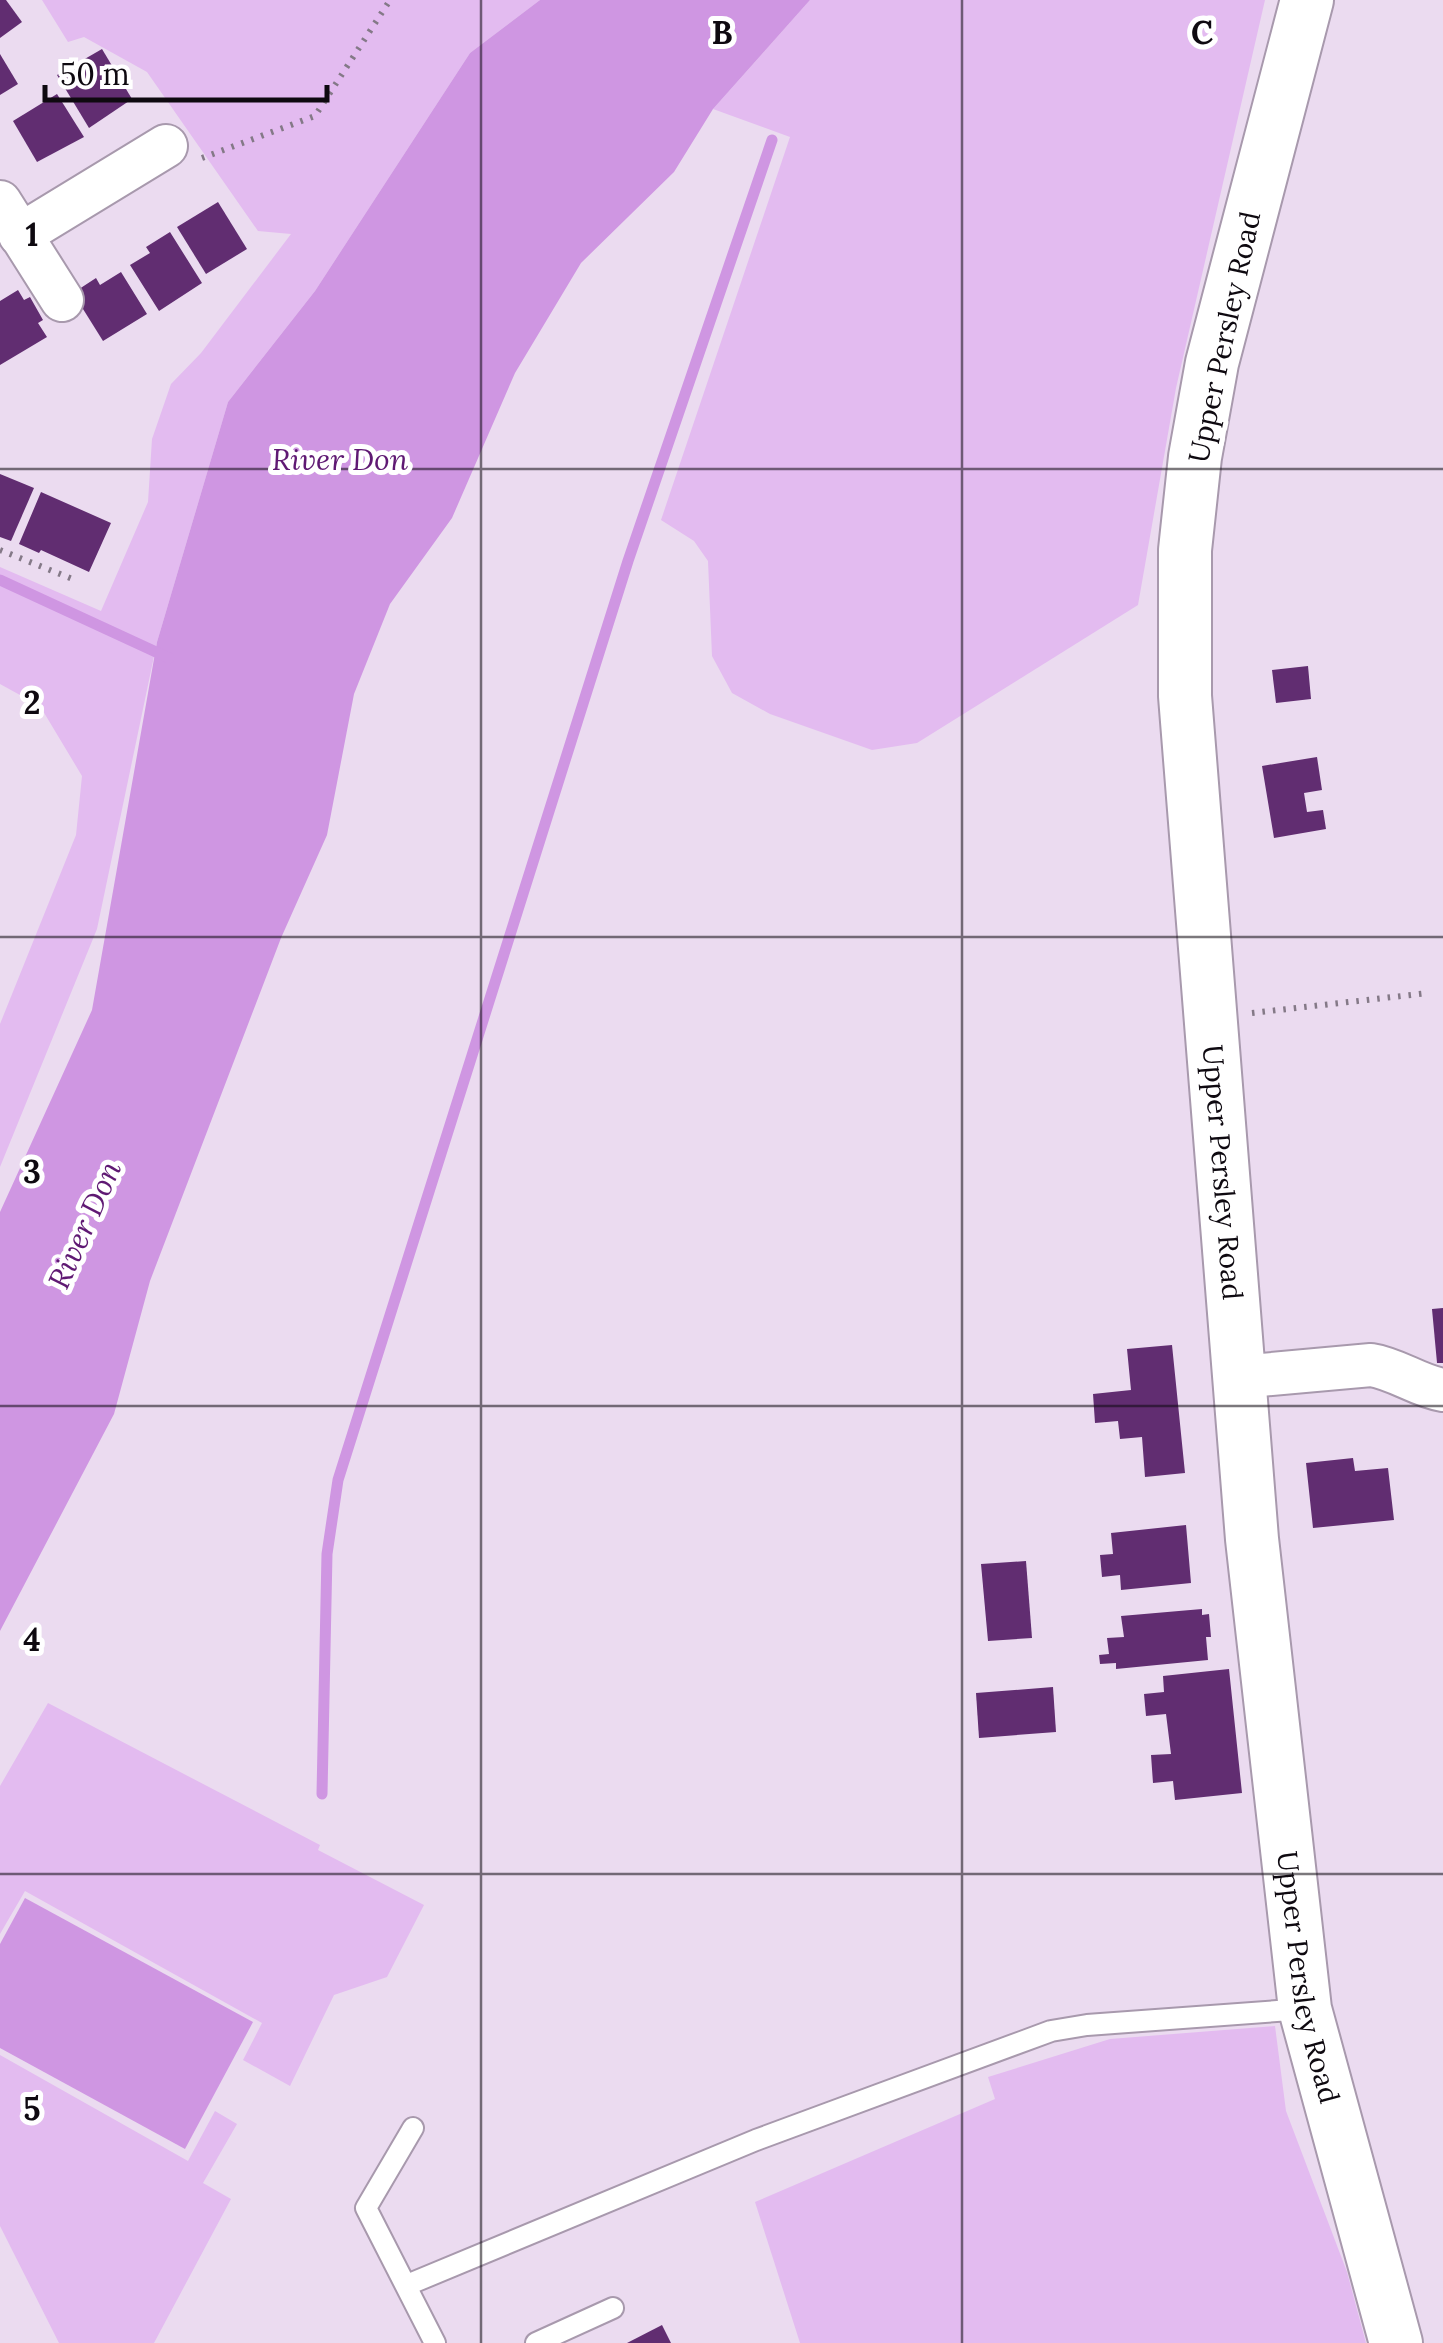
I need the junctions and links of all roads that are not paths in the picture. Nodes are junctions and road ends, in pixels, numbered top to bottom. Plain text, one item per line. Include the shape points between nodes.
1 (1307, 0) edge
2 (166, 146) road end
3 (10, 218) edge
4 (62, 300) dead end
5 (1239, 1377) junction
6 (1443, 1390) edge
7 (1305, 2009) junction
8 (413, 2128) dead end
9 (407, 2286) junction
10 (613, 2308) dead end
11 (435, 2343) edge
12 (536, 2343) edge
13 (1396, 2343) edge

1 - 5 street, Upper Persley Road via 1212,363 1185,550 1185,696
2 - 3 street
3 - 4 street
5 - 6 street via 1371,1364
5 - 7 street, Upper Persley Road
7 - 9 lane via 1051,2031 756,2140
7 - 13 street, Upper Persley Road
8 - 9 lane via 366,2208
9 - 11 lane
10 - 12 lane

